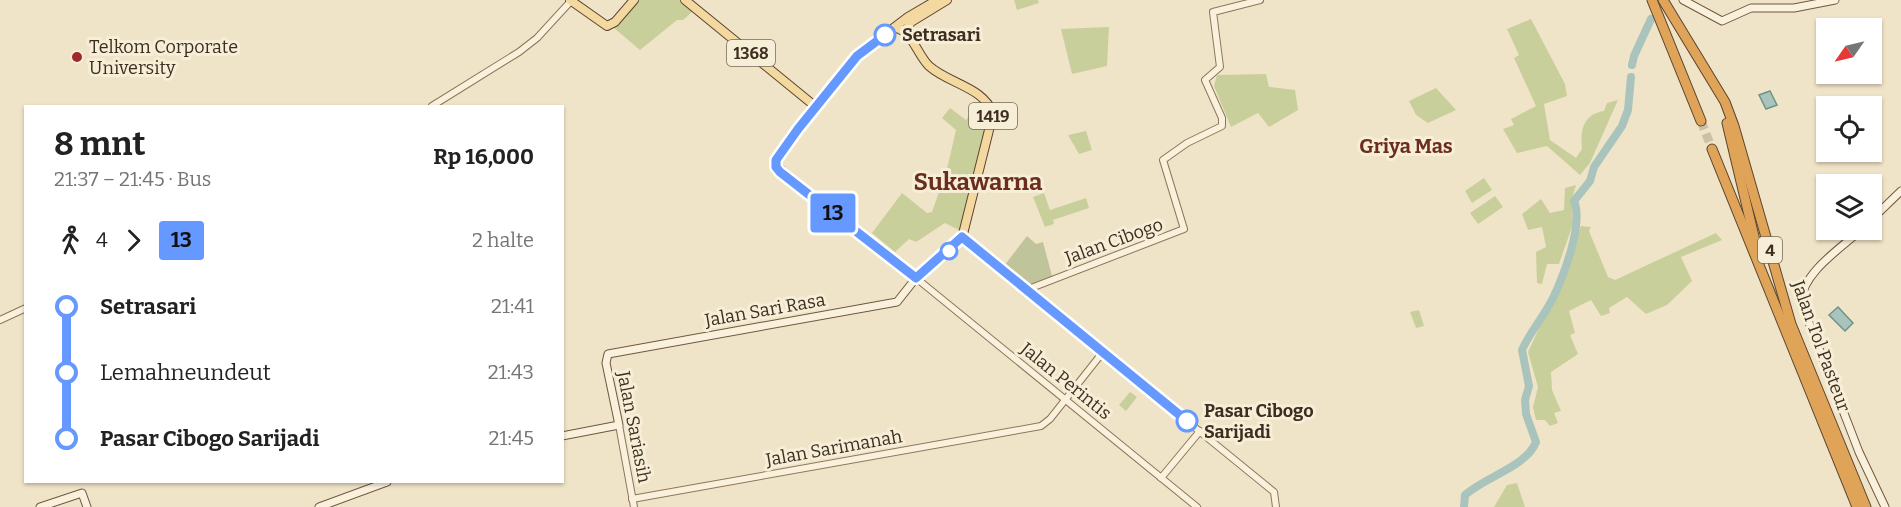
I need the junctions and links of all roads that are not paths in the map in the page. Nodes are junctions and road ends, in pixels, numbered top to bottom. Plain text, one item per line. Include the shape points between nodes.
1 (571, 0) edge
2 (634, 0) edge
3 (686, 0) edge
4 (936, 0) edge
5 (946, 0) edge
6 (1260, 0) edge
7 (1652, 0) edge
8 (1658, 0) edge
9 (1663, 0) edge
10 (1683, 0) edge
11 (1835, 0) edge
12 (896, 28) junction
13 (905, 32) junction
14 (434, 105) edge
15 (816, 107) junction
16 (1701, 121) tunnel mouth
17 (1712, 149) tunnel mouth
18 (1901, 191) edge
19 (1882, 209) edge
20 (962, 237) junction
21 (1850, 240) edge
22 (916, 278) junction
23 (1766, 284) junction
24 (1026, 290) junction
25 (24, 309) edge
26 (0, 320) edge
27 (1103, 352) junction
28 (608, 354) joint
29 (1065, 400) junction
30 (619, 425) junction
31 (1200, 431) junction
32 (564, 436) edge
33 (1161, 478) junction
34 (384, 483) edge
35 (632, 499) junction
36 (40, 507) edge
37 (87, 507) edge
38 (319, 507) edge
39 (634, 507) edge
40 (1197, 507) edge
41 (1276, 507) edge
42 (1857, 507) edge
43 (1866, 507) edge
44 (1885, 507) edge

1 - 2 main road via 607,26
1 - 14 street via 519,52
3 - 15 main road, 1368
4 - 12 main road
5 - 13 main road via 911,22
6 - 24 street, Jalan Cibogo via 1213,12 1221,64 1206,80 1222,126 1163,160 1184,229
7 - 16 highway
8 - 23 highway via 1725,115
9 - 43 highway, Jalan Tol Pasteur / 4 via 1725,102 1791,324
10 - 11 main road via 1722,21 1751,8 1794,8
12 - 13 main road
12 - 15 main road via 857,56
13 - 20 main road, 1419 via 927,65 979,95 993,114
15 - 22 main road via 781,152 776,167
17 - 23 highway, Jalan Tol Pasteur / 4
18 - 19 main road
20 - 22 main road
20 - 24 street
21 - 44 main road via 1816,272 1803,290 1801,302
22 - 28 main road, Jalan Sari Rasa via 897,302
22 - 29 street, Jalan Perintis
23 - 42 highway, Jalan Tol Pasteur / 4
24 - 27 street
25 - 26 street
27 - 29 street
27 - 31 street
28 - 30 main road, Jalan Sariasih via 606,363
29 - 33 street, Jalan Perintis
29 - 35 street, Jalan Sarimanah via 1041,426
30 - 32 main road
30 - 35 street, Jalan Sariasih
31 - 33 street
31 - 41 street via 1274,492
33 - 40 street, Jalan Perintis
34 - 38 main road
35 - 39 street, Jalan Sariasih
36 - 37 main road via 82,493

